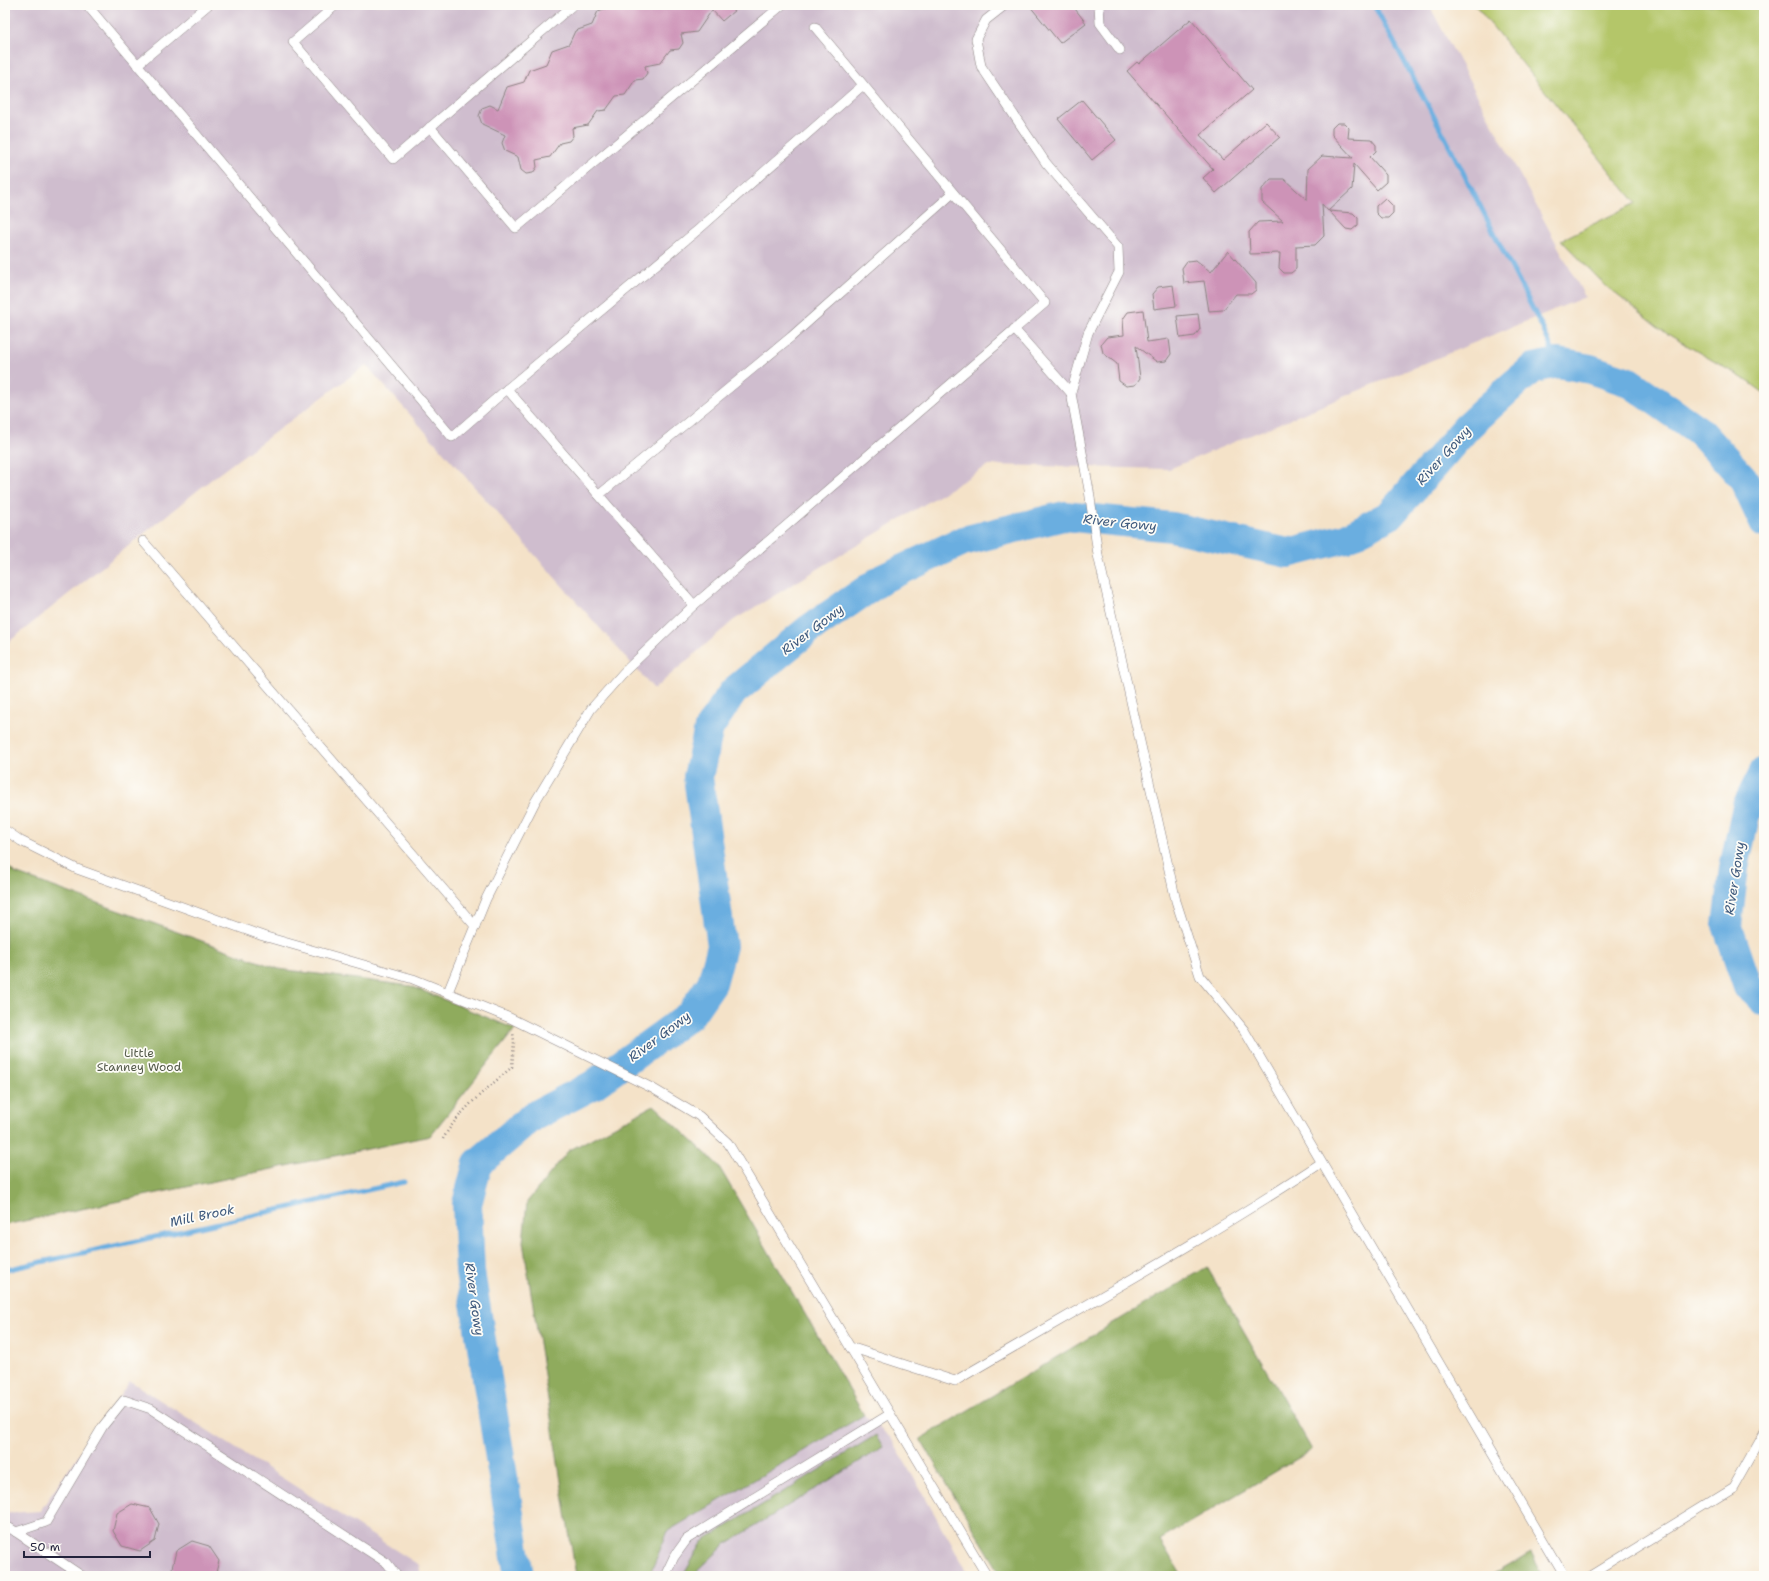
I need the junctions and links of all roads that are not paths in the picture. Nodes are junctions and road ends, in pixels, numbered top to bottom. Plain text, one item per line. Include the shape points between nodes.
1 (87, 5) edge
2 (208, 5) edge
3 (336, 5) edge
4 (573, 5) edge
5 (782, 5) edge
6 (1004, 5) edge
7 (1099, 5) edge
8 (815, 27) dead end
9 (1120, 50) dead end
10 (137, 65) junction
11 (863, 85) junction
12 (430, 127) junction
13 (953, 193) junction
14 (1014, 329) junction
15 (507, 389) junction
16 (1071, 393) junction
17 (599, 495) junction
18 (143, 541) dead end
19 (694, 605) junction
20 (5, 830) edge
21 (475, 926) junction
22 (448, 992) junction
23 (1321, 1163) junction
24 (850, 1347) junction
25 (890, 1414) junction
26 (1764, 1433) edge
27 (5, 1525) edge
28 (16, 1532) junction
29 (82, 1576) edge
30 (397, 1576) edge
31 (665, 1576) edge
32 (987, 1576) edge
33 (1564, 1576) edge
34 (1590, 1576) edge

1 - 10 lane
2 - 10 lane
3 - 12 lane via 293,42 393,159
4 - 12 lane
5 - 12 lane via 516,228
6 - 16 lane via 986,20 976,39 981,66 1046,163 1118,247 1119,272 1088,333
7 - 9 lane via 1100,23
8 - 11 lane
10 - 15 lane via 452,436
11 - 13 lane
11 - 15 lane via 699,229
13 - 14 lane via 1045,303
13 - 17 lane via 791,337
14 - 16 lane
14 - 19 lane
15 - 17 lane
16 - 23 lane via 1098,555 1176,901 1200,976 1244,1030
17 - 19 lane
18 - 21 lane
19 - 21 lane via 624,672 591,709 535,802
20 - 22 lane via 21,841 77,869 263,936 413,979
21 - 22 lane
22 - 24 lane via 566,1045 652,1088 699,1116 728,1143
23 - 24 lane via 1197,1241 955,1381
23 - 33 lane
24 - 25 lane
25 - 31 lane via 687,1539
25 - 32 lane
26 - 34 lane via 1733,1488
27 - 28 lane
28 - 29 lane
28 - 30 lane via 46,1522 103,1426 124,1400 151,1409 387,1563

